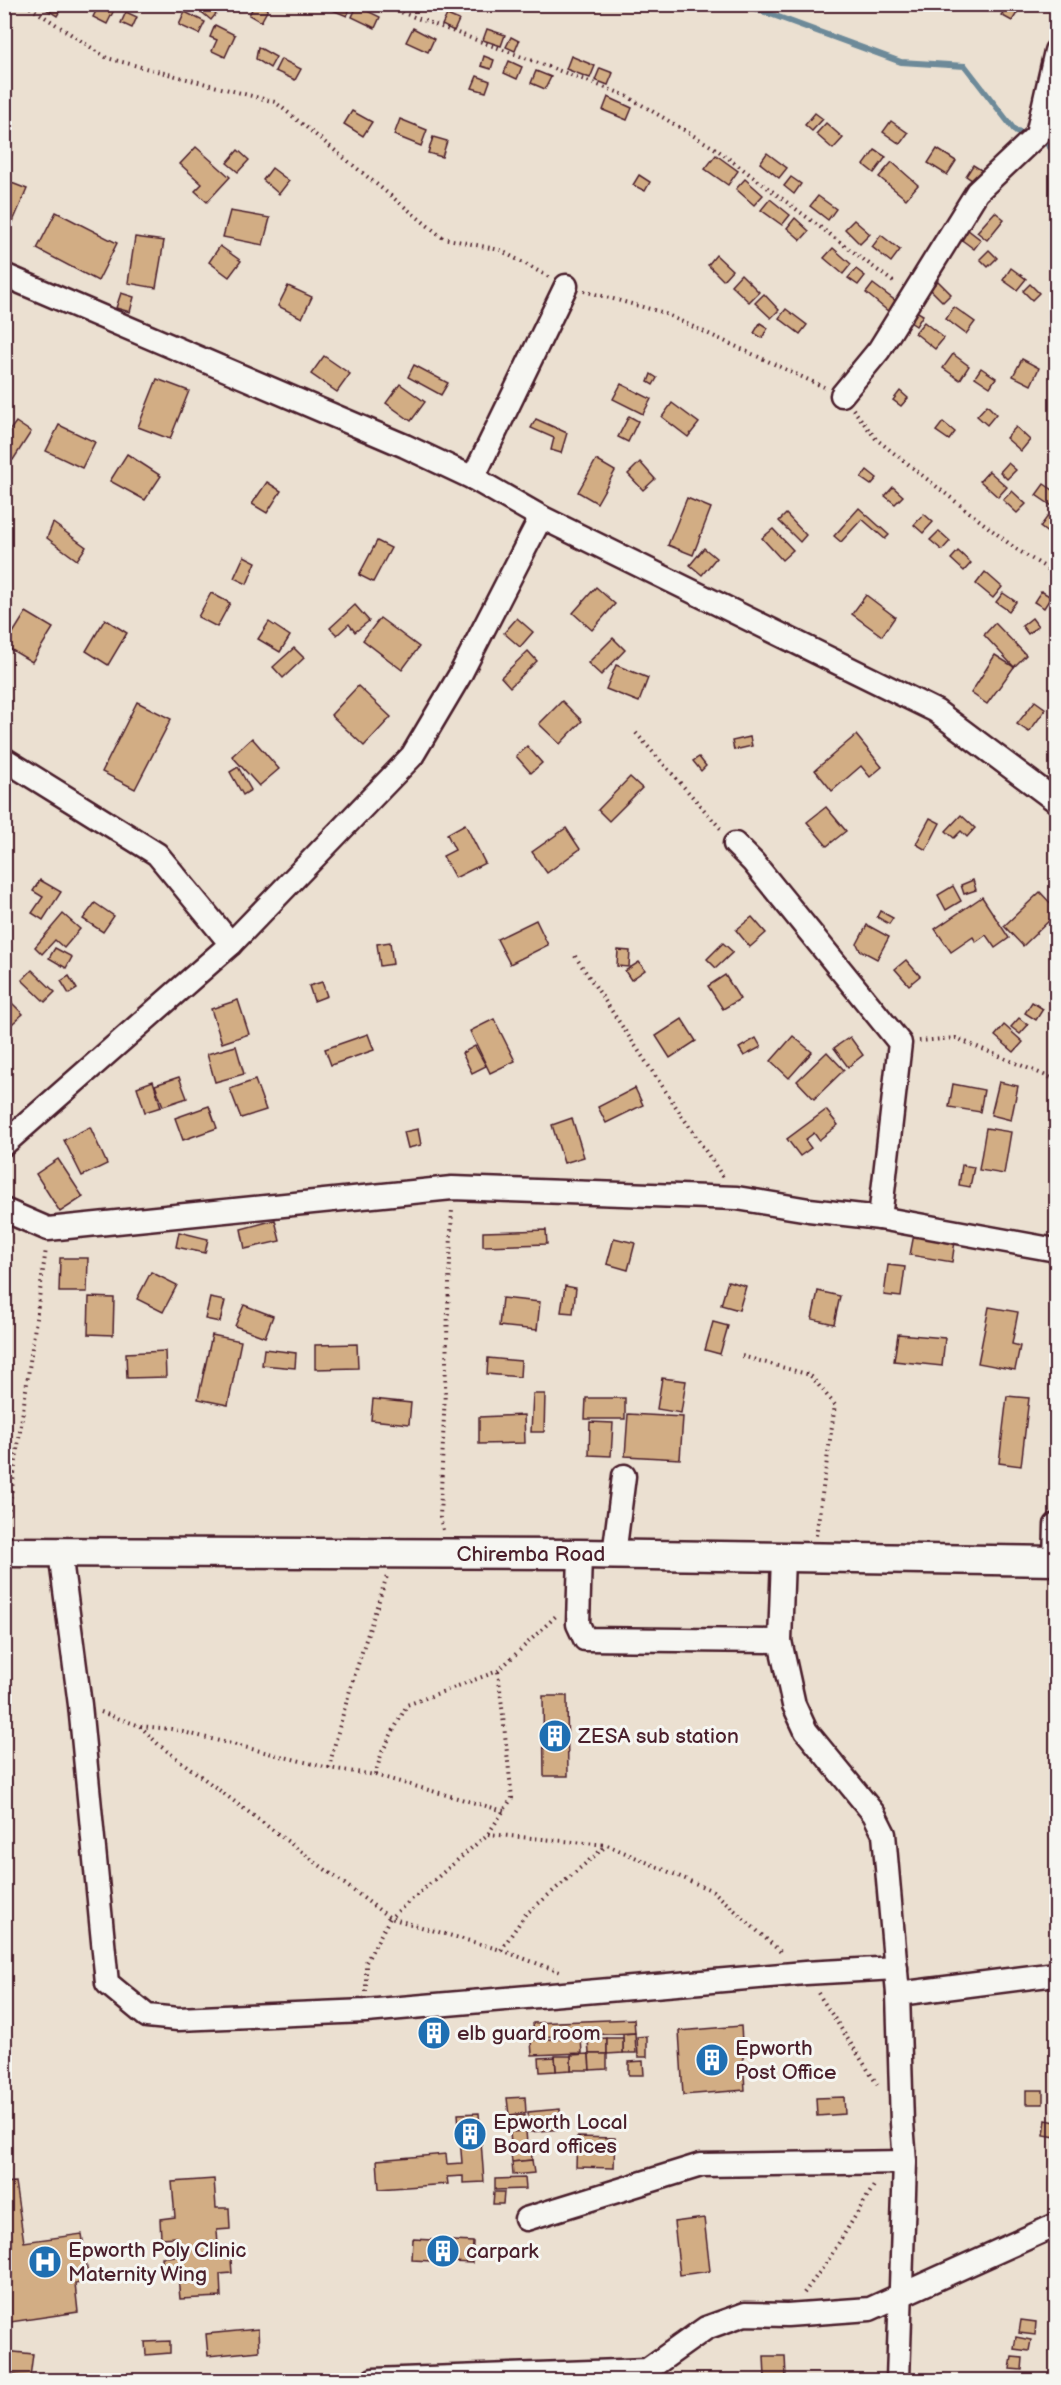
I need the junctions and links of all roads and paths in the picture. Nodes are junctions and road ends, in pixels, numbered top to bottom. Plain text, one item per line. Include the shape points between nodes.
1 (379, 4) edge
2 (1056, 51) edge
3 (4, 275) edge
4 (566, 286) dead end
5 (914, 297) junction
6 (842, 395) dead end
7 (473, 478) junction
8 (541, 517) junction
9 (636, 734) dead end
10 (4, 759) edge
11 (1056, 801) edge
12 (735, 844) joint
13 (231, 944) junction
14 (575, 956) dead end
15 (900, 1043) junction
16 (1056, 1080) edge
17 (4, 1143) edge
18 (452, 1188) junction
19 (737, 1198) junction
20 (4, 1210) edge
21 (880, 1218) junction
22 (48, 1229) junction
23 (1056, 1250) edge
24 (742, 1356) dead end
25 (624, 1476) dead end
26 (1056, 1525) edge
27 (5, 1527) edge
28 (4, 1552) edge
29 (60, 1552) junction
30 (395, 1554) junction
31 (450, 1554) junction
32 (580, 1554) junction
33 (614, 1555) junction
34 (796, 1557) junction
35 (1055, 1561) edge
36 (578, 1595) junction
37 (780, 1641) junction
38 (498, 1671) junction
39 (80, 1705) junction
40 (140, 1726) junction
41 (329, 1768) junction
42 (375, 1775) junction
43 (504, 1811) junction
44 (488, 1834) junction
45 (607, 1845) junction
46 (390, 1918) junction
47 (501, 1950) junction
48 (896, 1968) junction
49 (805, 1973) junction
50 (565, 1974) dead end
51 (1056, 1974) edge
52 (898, 1994) junction
53 (366, 2011) junction
54 (882, 2093) dead end
55 (897, 2162) junction
56 (526, 2219) dead end
57 (1056, 2225) edge
58 (899, 2297) junction
59 (787, 2315) junction
60 (646, 2375) edge
61 (373, 2380) edge
62 (898, 2380) edge

1 - 5 path via 625,95 716,149
2 - 5 street via 1037,135 977,192
3 - 7 street
4 - 7 street
5 - 6 street via 879,350
7 - 8 street
8 - 11 street via 936,711
8 - 13 street via 460,675 412,756
9 - 12 path
10 - 13 street via 157,854
12 - 15 street
13 - 17 street
14 - 19 path
15 - 16 path via 956,1038
15 - 21 street
18 - 19 street
18 - 22 street
18 - 31 path via 440,1518
19 - 21 street
20 - 22 street
21 - 23 street
22 - 27 path
24 - 34 path via 810,1375 835,1405 816,1539
25 - 33 street
26 - 35 street
28 - 29 main road, Chiremba Road
29 - 30 main road, Chiremba Road
29 - 39 street
30 - 31 main road, Chiremba Road
30 - 41 path
31 - 32 main road, Chiremba Road
32 - 33 main road, Chiremba Road
32 - 36 street
33 - 34 main road, Chiremba Road
34 - 35 main road, Chiremba Road
34 - 37 street
36 - 37 street via 578,1624 585,1639
36 - 38 path
37 - 48 street via 794,1705 806,1731 874,1814 884,1833
38 - 42 path via 407,1705 382,1752
38 - 43 path via 512,1798
39 - 40 path
39 - 53 street via 107,1983 147,2016 178,2019
40 - 41 path
40 - 46 path via 159,1745
41 - 42 path
42 - 43 path
43 - 44 path
44 - 45 path
44 - 46 path
45 - 47 path via 525,1915
45 - 49 path via 713,1891
46 - 47 path
46 - 53 path via 366,1962
47 - 50 path
48 - 49 street
48 - 52 street
49 - 53 street
49 - 54 path
51 - 52 street
52 - 55 street via 902,2122
55 - 56 street via 701,2165
55 - 58 street
55 - 59 path
57 - 58 street
58 - 59 street via 870,2309
58 - 62 street
59 - 60 street via 745,2314 706,2328
60 - 61 street

